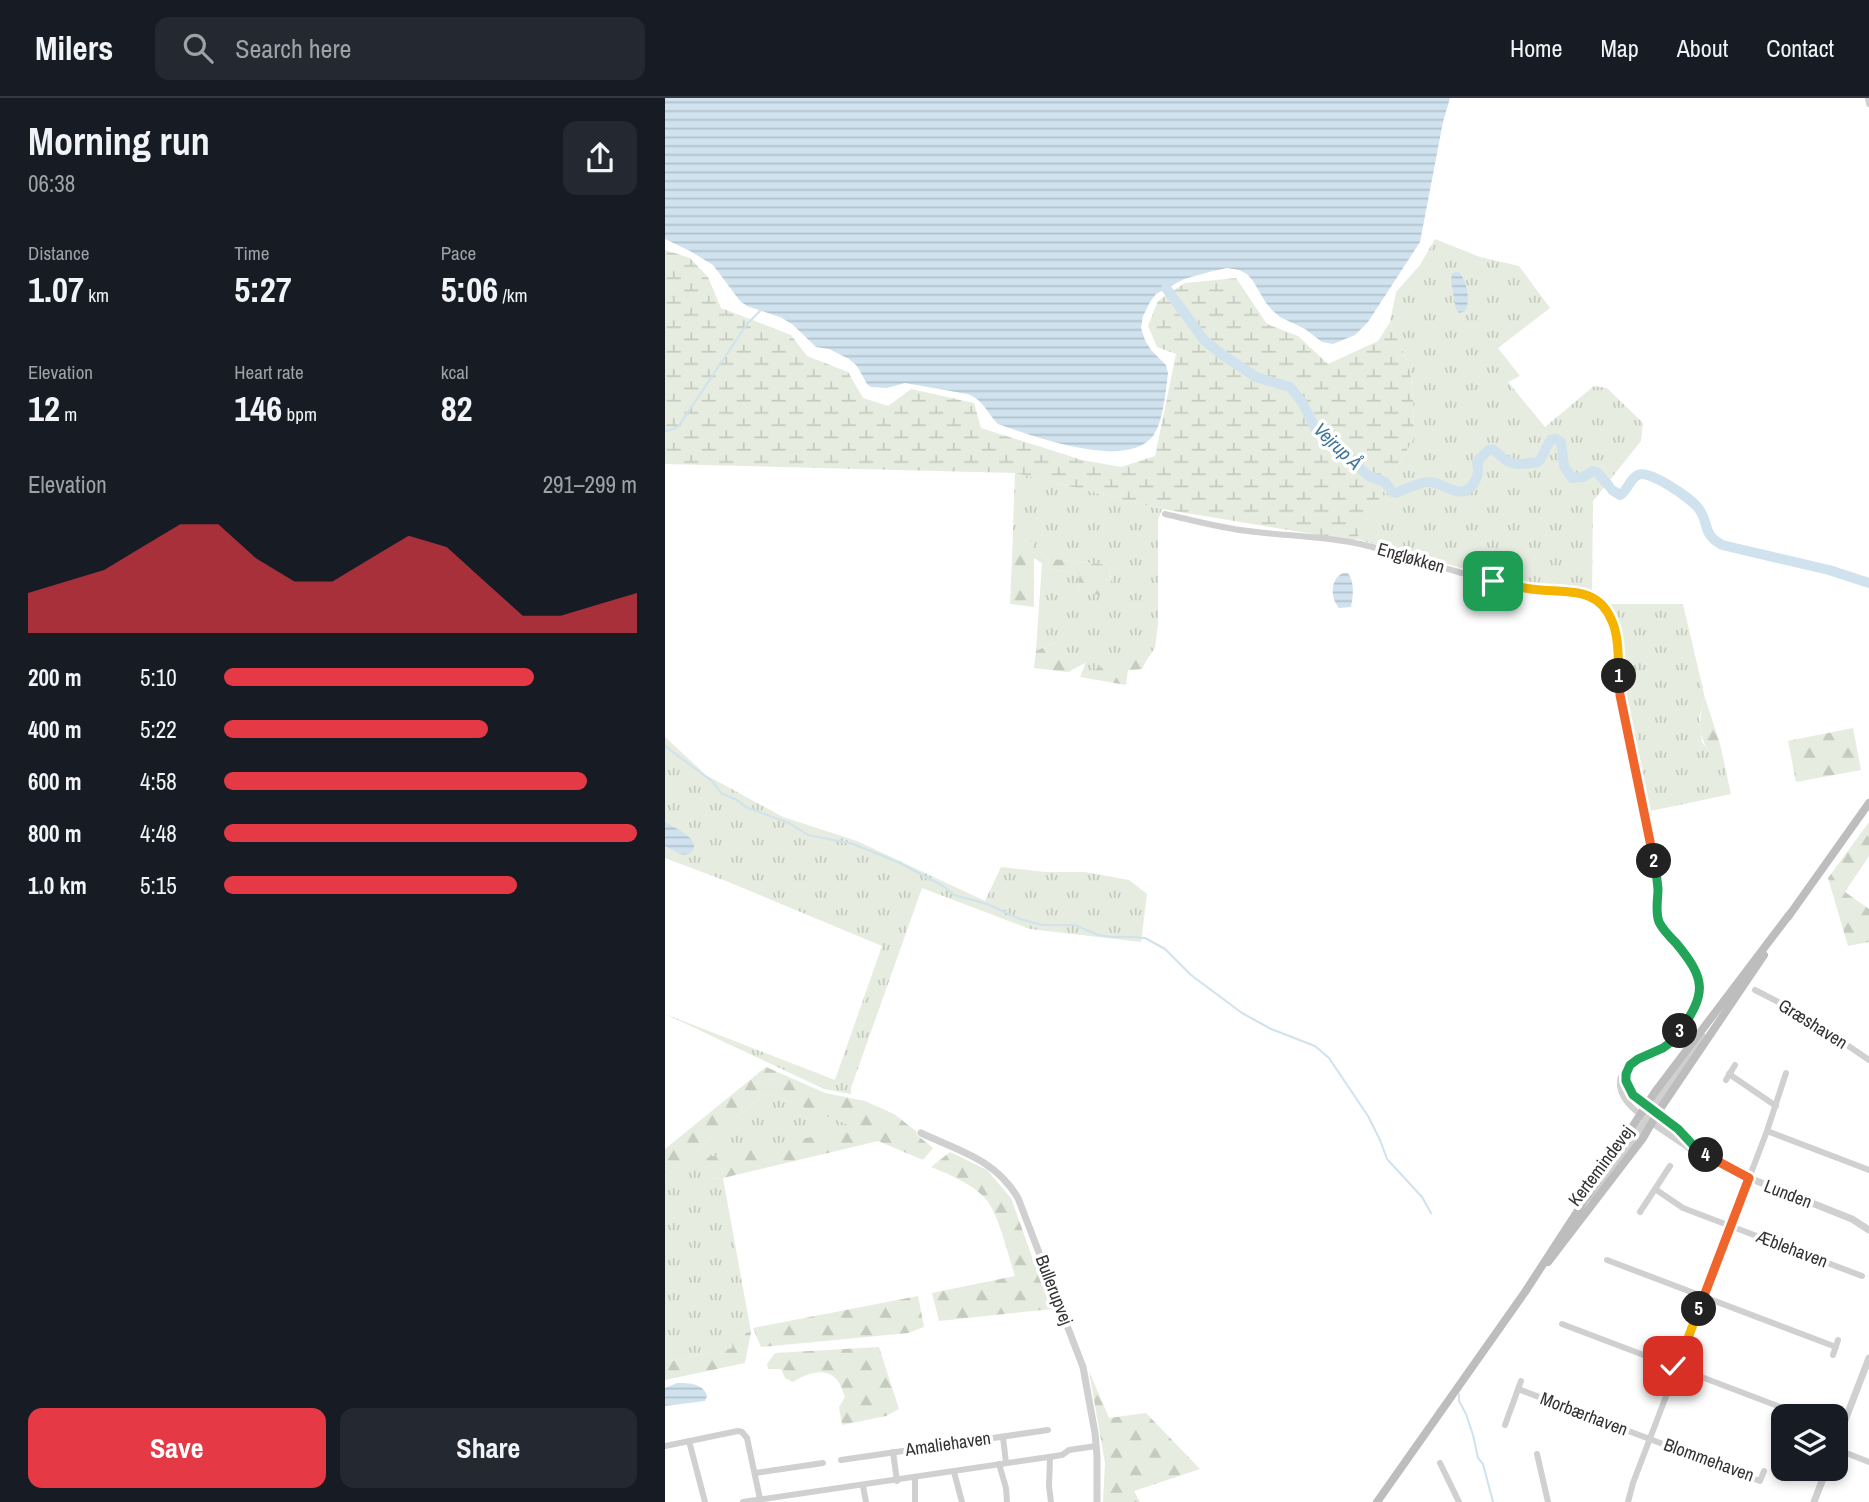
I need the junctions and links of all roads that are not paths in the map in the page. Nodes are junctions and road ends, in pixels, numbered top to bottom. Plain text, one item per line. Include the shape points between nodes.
1 (1868, 98) edge
2 (1869, 104) edge
3 (1165, 514) dead end
4 (1869, 803) edge
5 (1789, 915) junction
6 (1755, 990) dead end
7 (1869, 1060) edge
8 (1630, 1065) junction
9 (1735, 1065) dead end
10 (1786, 1073) dead end
11 (1776, 1106) junction
12 (1653, 1109) junction
13 (1647, 1119) junction
14 (1767, 1131) junction
15 (921, 1133) dead end
16 (1707, 1157) junction
17 (1670, 1166) dead end
18 (1869, 1170) edge
19 (1749, 1178) junction
20 (1655, 1189) junction
21 (1640, 1212) dead end
22 (1730, 1226) junction
23 (1869, 1230) edge
24 (1607, 1260) dead end
25 (1863, 1276) dead end
26 (1525, 1292) junction
27 (1704, 1297) junction
28 (1562, 1324) dead end
29 (1833, 1355) dead end
30 (1869, 1358) edge
31 (1677, 1367) junction
32 (1521, 1381) dead end
33 (1518, 1389) junction
34 (1773, 1404) edge
35 (1848, 1415) edge
36 (1505, 1425) dead end
37 (1048, 1430) dead end
38 (1003, 1437) junction
39 (1650, 1439) junction
40 (689, 1441) junction
41 (665, 1446) edge
42 (1096, 1446) junction
43 (893, 1452) junction
44 (1848, 1452) edge
45 (1537, 1454) dead end
46 (1050, 1457) junction
47 (841, 1460) dead end
48 (1869, 1462) edge
49 (823, 1463) dead end
50 (1440, 1463) dead end
51 (1002, 1464) junction
52 (1764, 1471) dead end
53 (954, 1472) junction
54 (755, 1473) junction
55 (915, 1478) junction
56 (897, 1480) junction
57 (1821, 1481) edge
58 (863, 1486) junction
59 (760, 1499) junction
60 (705, 1502) edge
61 (746, 1502) edge
62 (866, 1502) edge
63 (915, 1502) edge
64 (962, 1502) edge
65 (1007, 1502) edge
66 (1051, 1502) edge
67 (1097, 1502) edge
68 (1377, 1502) edge
69 (1459, 1502) edge
70 (1548, 1502) edge
71 (1629, 1502) edge
72 (1814, 1502) edge

1 - 2 street
3 - 8 street, Engløkken via 1245,531 1359,544 1493,581 1597,599 1613,622 1617,643 1620,695 1658,883 1657,914 1693,963 1699,993 1679,1033 1663,1048
4 - 5 main road, Kertemindevej
5 - 12 main road, Kertemindevej via 1727,1011
5 - 12 main road, Kertemindevej via 1655,1092
6 - 7 street, Græshaven via 1788,1006
8 - 12 street via 1628,1088
8 - 13 street via 1621,1080 1621,1091 1627,1103
9 - 11 street via 1728,1077
10 - 11 street
11 - 14 street
12 - 13 main road, Kertemindevej
12 - 13 main road, Kertemindevej
12 - 16 street, Lunden
13 - 16 street, Lunden
13 - 26 main road, Kertemindevej
13 - 26 main road, Kertemindevej via 1581,1203
14 - 18 street
14 - 19 street
15 - 42 street, Bullerupvej via 986,1163 1018,1198 1078,1353
16 - 19 street, Lunden
17 - 20 street
19 - 22 street
19 - 23 street, Lunden
20 - 21 street
20 - 22 street, Æblehaven via 1683,1208
22 - 25 street, Æblehaven
22 - 27 street
24 - 27 street
26 - 68 main road, Kertemindevej
27 - 29 street via 1837,1343
27 - 31 street
28 - 31 street
30 - 35 street
31 - 34 street
31 - 39 street
32 - 33 street, Morbærhaven
33 - 36 street, Morbærhaven
33 - 39 street, Morbærhaven
37 - 38 street, Amaliehaven
38 - 43 street, Amaliehaven
38 - 51 street, Amaliehaven
39 - 52 street, Blommehaven via 1761,1481
39 - 71 street
40 - 41 street
40 - 54 street via 742,1432
40 - 60 street
42 - 46 street, Amaliehaven
42 - 67 street, Bullerupvej
43 - 47 street, Amaliehaven
43 - 56 street, Amaliehaven
44 - 48 street
45 - 70 street
46 - 51 street, Amaliehaven
46 - 66 street
49 - 54 street
50 - 69 street
51 - 53 street, Amaliehaven
51 - 65 street, Amaliehaven
53 - 55 street, Amaliehaven
53 - 64 street, Amaliehaven
54 - 59 street
55 - 56 street, Amaliehaven
55 - 63 street, Amaliehaven
56 - 58 street, Amaliehaven
57 - 72 street
58 - 59 street, Amaliehaven
58 - 62 street
59 - 61 street, Amaliehaven

